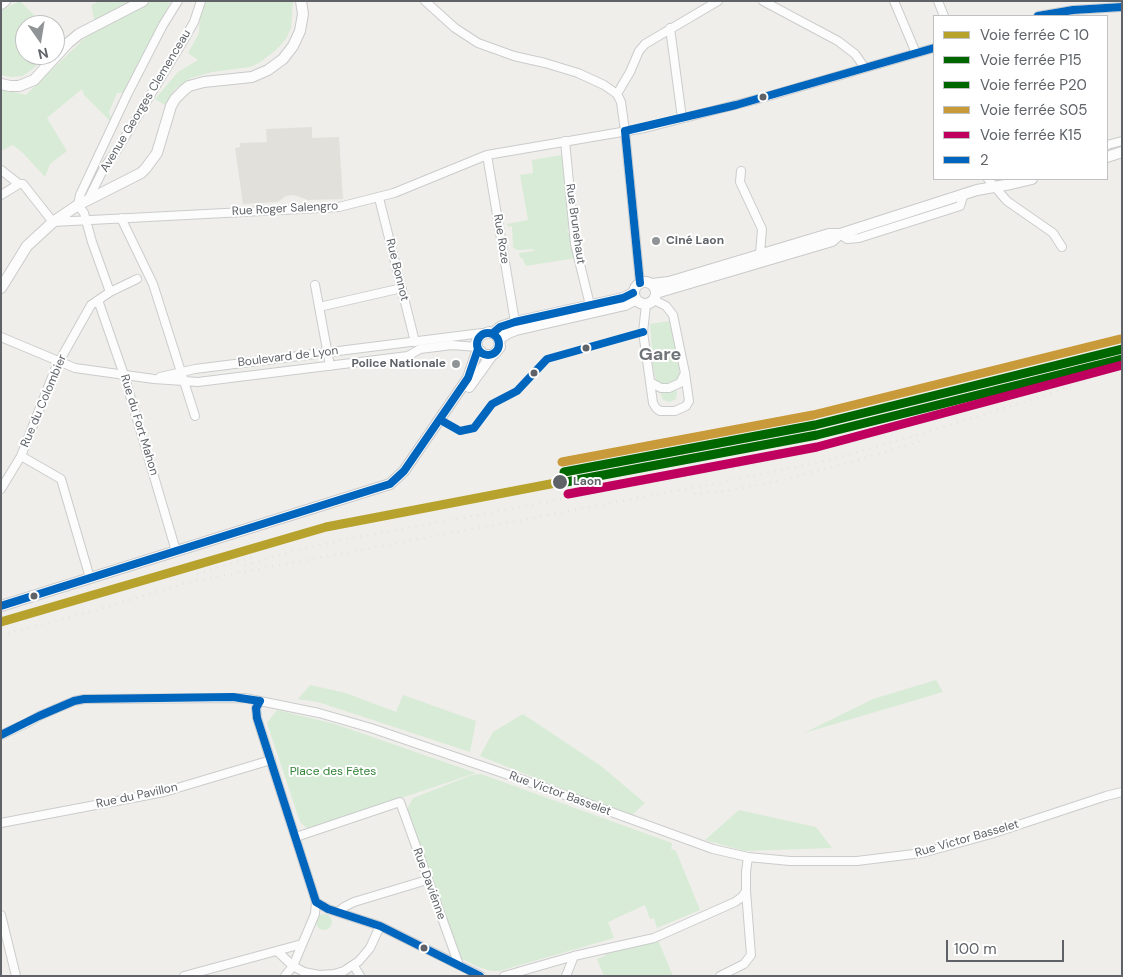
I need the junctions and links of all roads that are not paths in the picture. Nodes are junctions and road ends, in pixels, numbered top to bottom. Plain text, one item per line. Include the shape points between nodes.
1 (5, 1) edge
2 (143, 1) edge
3 (178, 1) edge
4 (201, 1) edge
5 (425, 1) edge
6 (718, 1) edge
7 (763, 1) edge
8 (894, 1) edge
9 (938, 1) edge
10 (300, 2) edge
11 (1, 4) edge
12 (1122, 8) edge
13 (944, 15) edge
14 (1044, 15) edge
15 (670, 28) junction
16 (933, 48) edge
17 (916, 53) junction
18 (865, 68) junction
19 (1, 84) edge
20 (617, 94) junction
21 (682, 118) junction
22 (625, 131) junction
23 (565, 141) junction
24 (1122, 141) edge
25 (1108, 145) edge
26 (1122, 152) edge
27 (487, 155) junction
28 (1108, 157) edge
29 (1, 170) edge
30 (741, 171) dead end
31 (1021, 180) edge
32 (992, 183) edge
33 (19, 184) junction
34 (1, 195) edge
35 (379, 198) junction
36 (88, 200) junction
37 (74, 207) junction
38 (121, 218) junction
39 (77, 220) junction
40 (87, 220) junction
41 (53, 222) junction
42 (840, 234) junction
43 (1062, 247) dead end
44 (760, 254) junction
45 (137, 279) dead end
46 (640, 282) junction
47 (315, 285) dead end
48 (1, 288) edge
49 (402, 288) junction
50 (110, 292) junction
51 (634, 296) junction
52 (652, 296) junction
53 (98, 300) junction
54 (590, 305) junction
55 (319, 307) junction
56 (515, 322) junction
57 (491, 335) junction
58 (1, 337) edge
59 (416, 342) junction
60 (477, 348) junction
61 (328, 352) junction
62 (492, 355) junction
63 (60, 362) junction
64 (330, 366) junction
65 (181, 372) junction
66 (685, 373) junction
67 (124, 375) junction
68 (154, 378) junction
69 (185, 381) junction
70 (650, 382) junction
71 (195, 416) dead end
72 (426, 440) junction
73 (21, 456) junction
74 (1, 489) edge
75 (176, 551) junction
76 (90, 578) junction
77 (1, 606) edge
78 (260, 701) junction
79 (1, 735) edge
80 (271, 760) junction
81 (1122, 792) edge
82 (1, 823) edge
83 (296, 837) junction
84 (748, 857) junction
85 (427, 880) junction
86 (746, 891) junction
87 (316, 902) junction
88 (338, 912) junction
89 (1, 915) edge
90 (380, 926) junction
91 (302, 944) junction
92 (277, 951) junction
93 (574, 956) junction
94 (293, 966) junction
95 (354, 966) junction
96 (460, 966) junction
97 (310, 975) edge
98 (328, 975) edge
99 (16, 976) edge
100 (184, 976) edge
101 (285, 976) edge
102 (360, 976) edge
103 (464, 976) edge
104 (482, 976) edge
105 (504, 976) edge
106 (566, 976) edge
107 (720, 976) edge

1 - 11 main road
2 - 19 main road via 79,34 34,80 19,86
3 - 37 street, Avenue Georges Clemenceau via 94,160
4 - 36 street, Avenue Georges Clemenceau via 194,22 104,168
5 - 20 street via 455,28 478,43 578,73
6 - 15 street
7 - 18 street via 838,41 855,54
8 - 17 street
9 - 13 street
10 - 36 main road via 300,31 283,59 252,77 189,86 171,106 156,153 146,168
12 - 14 street
15 - 20 street via 641,48
15 - 21 street
16 - 17 street, Rue Roger Salengro
17 - 18 street, Rue Roger Salengro
18 - 21 street, Rue Roger Salengro
20 - 22 street
21 - 22 street, Rue Roger Salengro
22 - 23 street, Rue Roger Salengro
22 - 46 street
23 - 27 street, Rue Roger Salengro
23 - 54 street, Rue Brunehaut via 575,244
24 - 25 street
26 - 28 main road
27 - 35 street, Rue Roger Salengro
27 - 56 street, Rue Roze
29 - 33 street
30 - 44 street via 740,182 762,229
31 - 32 main road
32 - 42 main road
32 - 43 street via 1007,201 1053,233
33 - 34 street
33 - 41 street via 24,184
35 - 38 street, Rue Roger Salengro via 338,207
35 - 49 street, Rue Bonnot
36 - 37 main road
37 - 39 street
37 - 40 street via 84,213
37 - 41 main road
38 - 40 street, Rue Roger Salengro
38 - 65 street via 153,284
39 - 40 street, Rue Roger Salengro
39 - 41 street, Rue Roger Salengro
40 - 50 street
41 - 48 main road via 27,246
42 - 44 main road via 829,234
42 - 52 main road via 832,241
44 - 52 main road via 668,282
45 - 50 street, Rue du Colombier
46 - 51 main road via 635,286
46 - 52 main road via 647,282
47 - 55 street
49 - 55 street
49 - 59 street, Rue Bonnot
50 - 53 street, Rue du Colombier
51 - 52 main road
51 - 54 main road, Boulevard de Lyon
51 - 57 main road, Boulevard de Lyon via 625,305
52 - 66 street via 673,315
52 - 70 street via 644,332
53 - 63 street, Rue du Colombier via 91,305
53 - 67 street, Rue du Fort Mahon
54 - 56 main road, Boulevard de Lyon
55 - 61 street
56 - 57 main road, Boulevard de Lyon via 500,327
57 - 59 street, Boulevard de Lyon
57 - 60 main road via 477,339
57 - 62 main road via 500,347
58 - 63 street, Boulevard de Lyon
59 - 61 street, Boulevard de Lyon
60 - 62 main road via 484,355
60 - 64 street, Boulevard de Lyon via 452,345 420,349 408,356
60 - 72 main road via 468,378
61 - 64 street
61 - 65 street, Boulevard de Lyon
62 - 72 main road via 444,422
63 - 67 street, Boulevard de Lyon via 75,368
63 - 73 street, Rue du Colombier
64 - 69 street, Boulevard de Lyon
65 - 68 street, Boulevard de Lyon
65 - 69 street
66 - 70 street via 680,383 669,388
66 - 70 street via 689,401 675,411 656,408
67 - 68 street, Boulevard de Lyon
67 - 75 street, Rue du Fort Mahon
68 - 69 street, Boulevard de Lyon
69 - 71 street
72 - 75 main road via 400,476 384,487
73 - 74 street, Rue du Colombier
73 - 76 street via 61,479
75 - 76 main road
76 - 77 main road
78 - 79 street, Rue Victor Basselet via 233,697 84,699
78 - 80 street via 256,713
78 - 84 street, Rue Victor Basselet via 371,728 535,784 692,843
80 - 82 street, Rue du Pavillon via 164,792
80 - 83 street
81 - 84 street, Rue Victor Basselet via 975,839 912,855 842,862
83 - 85 street, Rue Daviénne via 400,802
83 - 87 street
84 - 86 street
85 - 88 street via 354,902
85 - 96 street, Rue Daviénne
86 - 93 street via 735,902 654,938
86 - 107 street via 751,955 744,964
87 - 88 street
87 - 91 street via 315,914
88 - 90 street
89 - 99 street
90 - 95 street via 370,948
90 - 96 street
91 - 92 street
91 - 94 street
92 - 94 street
92 - 100 street
93 - 105 street
93 - 106 street
94 - 97 street
94 - 101 street
95 - 98 street
95 - 102 street
96 - 103 street, Rue Daviénne
96 - 104 street
97 - 98 street

